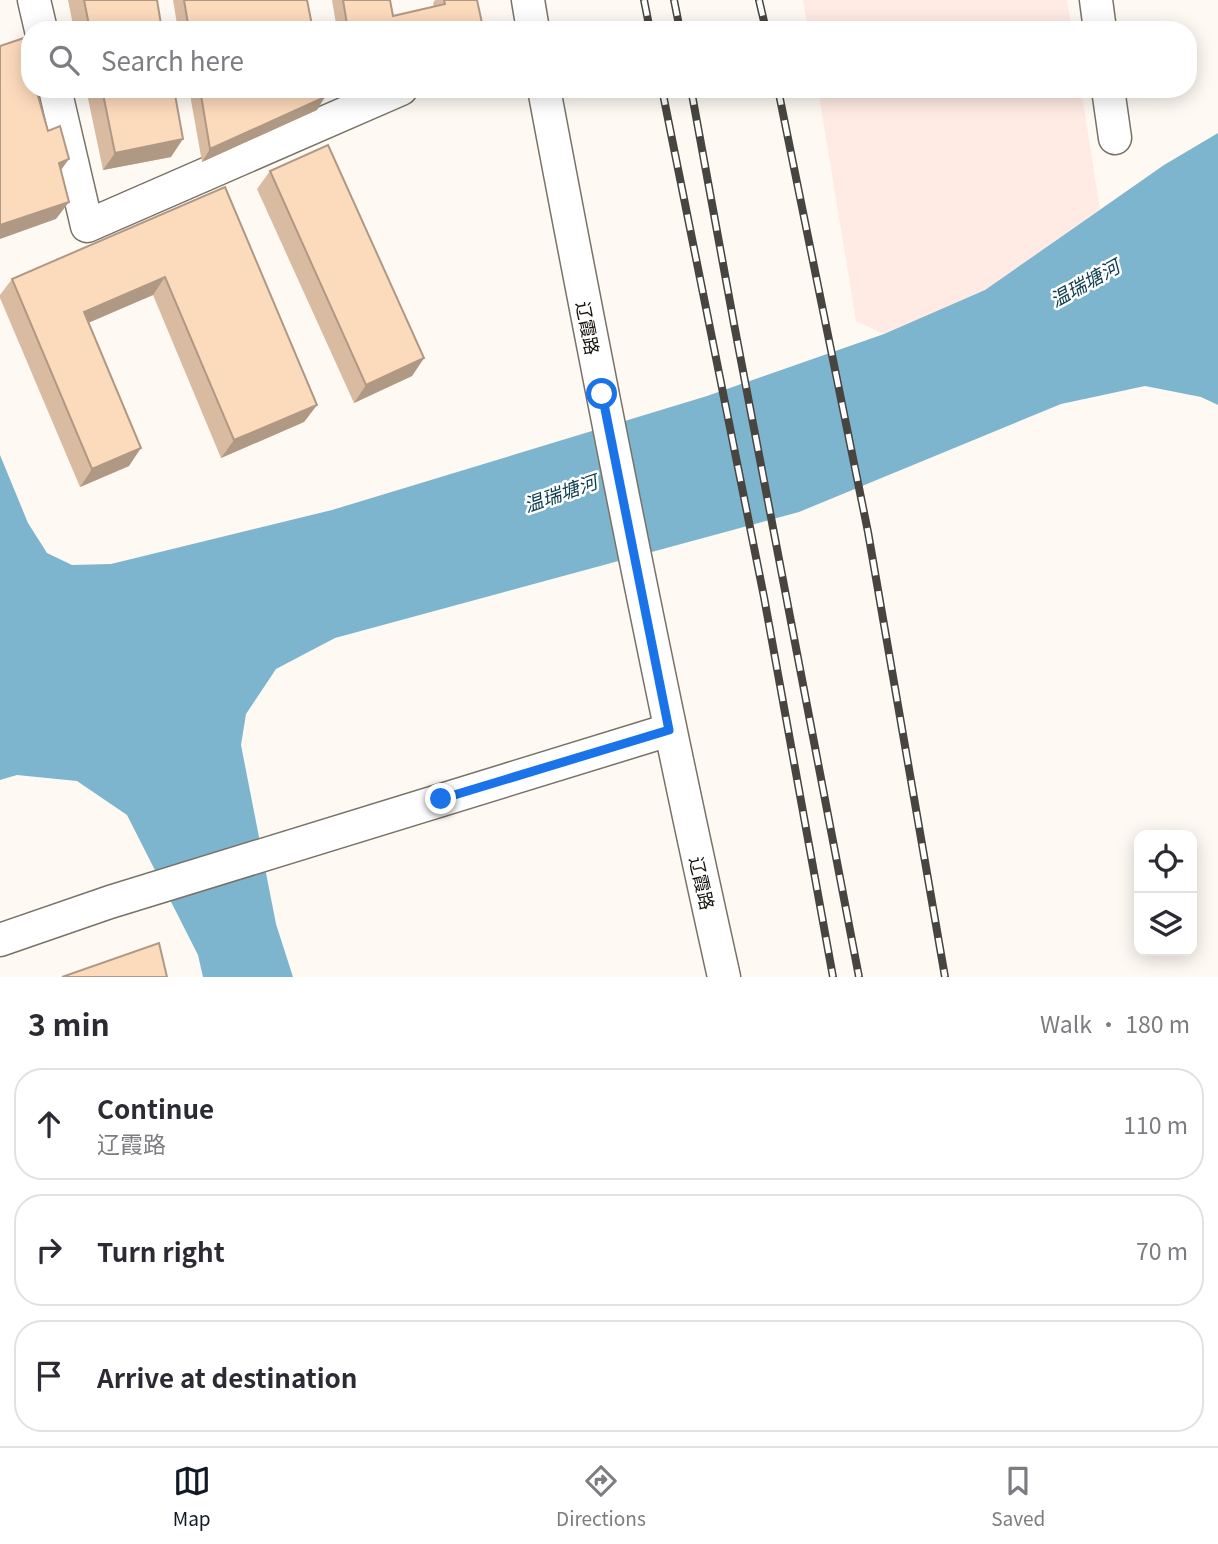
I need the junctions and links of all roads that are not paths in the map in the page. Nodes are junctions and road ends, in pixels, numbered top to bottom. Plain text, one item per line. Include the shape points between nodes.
1 (34, 0) edge
2 (528, 0) edge
3 (1096, 0) edge
4 (39, 21) edge
5 (532, 21) edge
6 (1099, 21) edge
7 (57, 98) edge
8 (380, 98) edge
9 (546, 98) edge
10 (1109, 98) edge
11 (1115, 138) dead end
12 (669, 730) junction
13 (0, 940) edge
14 (724, 977) edge

1 - 4 street
2 - 5 street
3 - 6 street
7 - 8 street via 87,226
9 - 12 street, 辽霞路
10 - 11 street
12 - 13 street
12 - 14 street, 辽霞路

